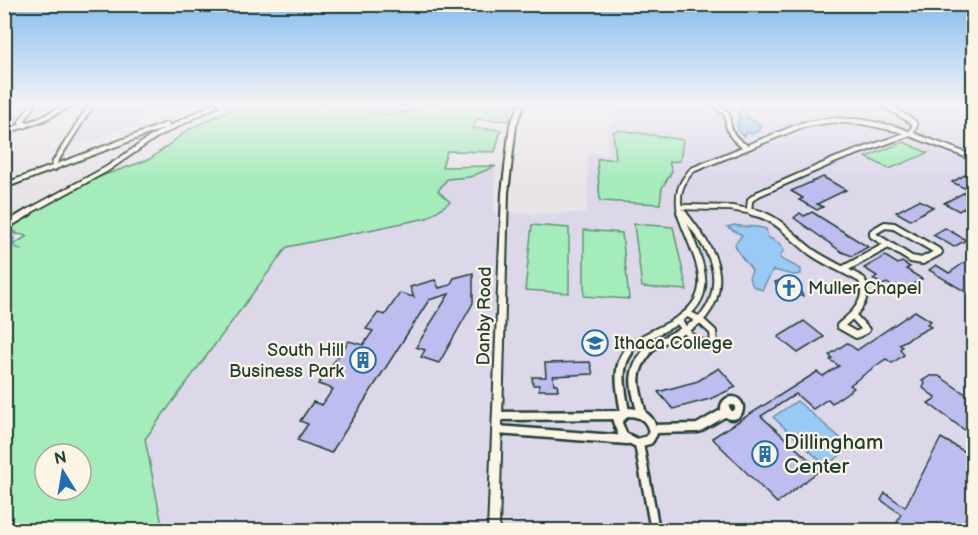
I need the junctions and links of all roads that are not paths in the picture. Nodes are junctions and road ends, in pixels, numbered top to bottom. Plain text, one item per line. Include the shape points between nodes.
1 (75, 130) edge
2 (155, 130) edge
3 (167, 130) edge
4 (512, 130) edge
5 (727, 130) edge
6 (789, 130) edge
7 (897, 130) edge
8 (913, 130) edge
9 (911, 133) junction
10 (746, 147) junction
11 (974, 158) edge
12 (54, 168) junction
13 (4, 186) edge
14 (680, 207) junction
15 (749, 211) junction
16 (4, 227) edge
17 (888, 245) junction
18 (844, 269) junction
19 (688, 314) junction
20 (853, 316) dead end
21 (678, 320) junction
22 (700, 320) junction
23 (685, 331) junction
24 (727, 411) dead end
25 (623, 414) junction
26 (642, 414) junction
27 (498, 416) junction
28 (653, 429) junction
29 (497, 430) junction
30 (627, 440) junction
31 (639, 444) junction
32 (493, 531) edge
33 (655, 531) edge

1 - 12 street
2 - 12 street
3 - 16 street via 99,174
4 - 27 main road, Danby Road via 502,254
5 - 10 street
6 - 10 street
7 - 9 street
8 - 9 street
9 - 11 street
9 - 15 street via 758,194 750,200
10 - 14 street via 687,174 679,186
12 - 13 street
14 - 15 street
14 - 19 street via 704,274 703,291
14 - 22 street via 700,234 717,268 715,298
15 - 18 street via 774,220 812,252
17 - 17 street via 873,235 885,225 894,226 939,252 916,261
17 - 18 street
18 - 20 street via 862,280 867,289
19 - 21 street
19 - 22 street
21 - 23 street
21 - 25 street via 628,348 619,374
22 - 23 street
22 - 23 street via 713,332 714,342 700,344
23 - 26 street via 654,345 636,366 635,397
24 - 28 street via 698,428
25 - 26 street
25 - 27 street
25 - 30 street via 617,428
26 - 28 street
27 - 29 main road, Danby Road
28 - 31 street via 649,440
29 - 30 street
29 - 32 main road, Danby Road
30 - 31 street
31 - 33 street

